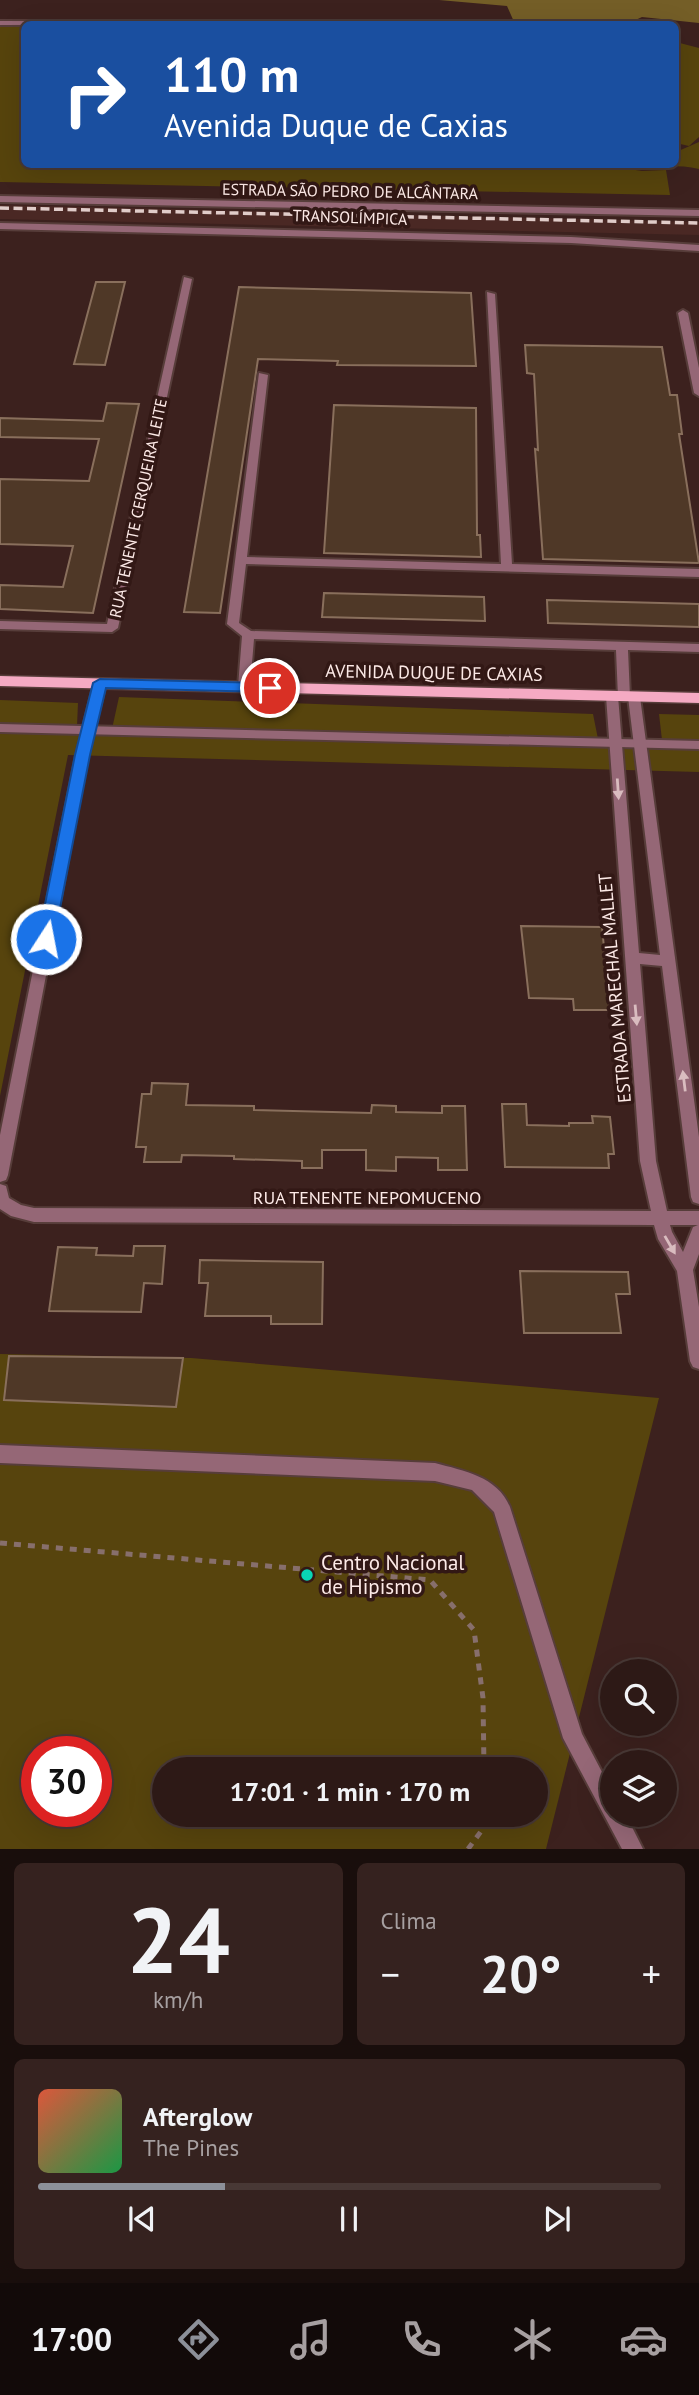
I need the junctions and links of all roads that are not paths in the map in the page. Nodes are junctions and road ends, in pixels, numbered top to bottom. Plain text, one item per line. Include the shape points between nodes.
1 (0, 23) edge
2 (21, 23) edge
3 (0, 200) edge
4 (699, 214) edge
5 (0, 226) edge
6 (699, 248) edge
7 (187, 279) dead end
8 (489, 294) dead end
9 (683, 313) dead end
10 (262, 374) dead end
11 (698, 388) edge
12 (241, 560) junction
13 (507, 568) junction
14 (699, 573) edge
15 (0, 625) edge
16 (248, 635) junction
17 (622, 647) junction
18 (699, 648) edge
19 (0, 681) edge
20 (100, 683) junction
21 (244, 687) junction
22 (623, 696) junction
23 (699, 698) edge
24 (0, 728) edge
25 (89, 731) junction
26 (615, 743) junction
27 (642, 743) junction
28 (699, 745) edge
29 (632, 958) junction
30 (668, 961) junction
31 (0, 1175) edge
32 (0, 1191) edge
33 (699, 1197) edge
34 (699, 1218) edge
35 (659, 1219) junction
36 (699, 1232) edge
37 (685, 1270) junction
38 (699, 1361) edge
39 (0, 1454) edge
40 (633, 1849) edge

1 - 2 street
3 - 4 street, ESTRADA SÃO PEDRO DE ALCÂNTARA
5 - 6 street, TRANSOLÍMPICA via 571,240
7 - 15 street, RUA TENENTE CERQUEIRA LEITE via 112,628
8 - 13 street
9 - 11 street
10 - 12 street
12 - 13 street
12 - 16 street via 233,624
13 - 14 street
16 - 17 street
16 - 21 street
17 - 18 street
17 - 22 street
19 - 20 main road, AVENIDA DUQUE DE CAXIAS
20 - 21 main road, AVENIDA DUQUE DE CAXIAS
20 - 25 street
21 - 22 main road, AVENIDA DUQUE DE CAXIAS
22 - 23 main road, AVENIDA DUQUE DE CAXIAS
22 - 26 street, ESTRADA MARECHAL MALLET
22 - 27 street
24 - 25 street
25 - 26 street
25 - 31 street
26 - 27 street
26 -> 29 street, ESTRADA MARECHAL MALLET
27 - 28 street
27 - 30 street
29 - 30 street
29 -> 35 street, ESTRADA MARECHAL MALLET via 648,1161
33 -> 30 street
32 - 35 street, RUA TENENTE NEPOMUCENO via 2,1202 34,1214
34 - 35 street, RUA TENENTE NEPOMUCENO
35 -> 37 street, ESTRADA MARECHAL MALLET
36 - 37 street, ESTRADA MARECHAL MALLET
37 - 38 street, ESTRADA MARECHAL MALLET
39 - 40 street via 435,1472 477,1483 501,1507 573,1738

